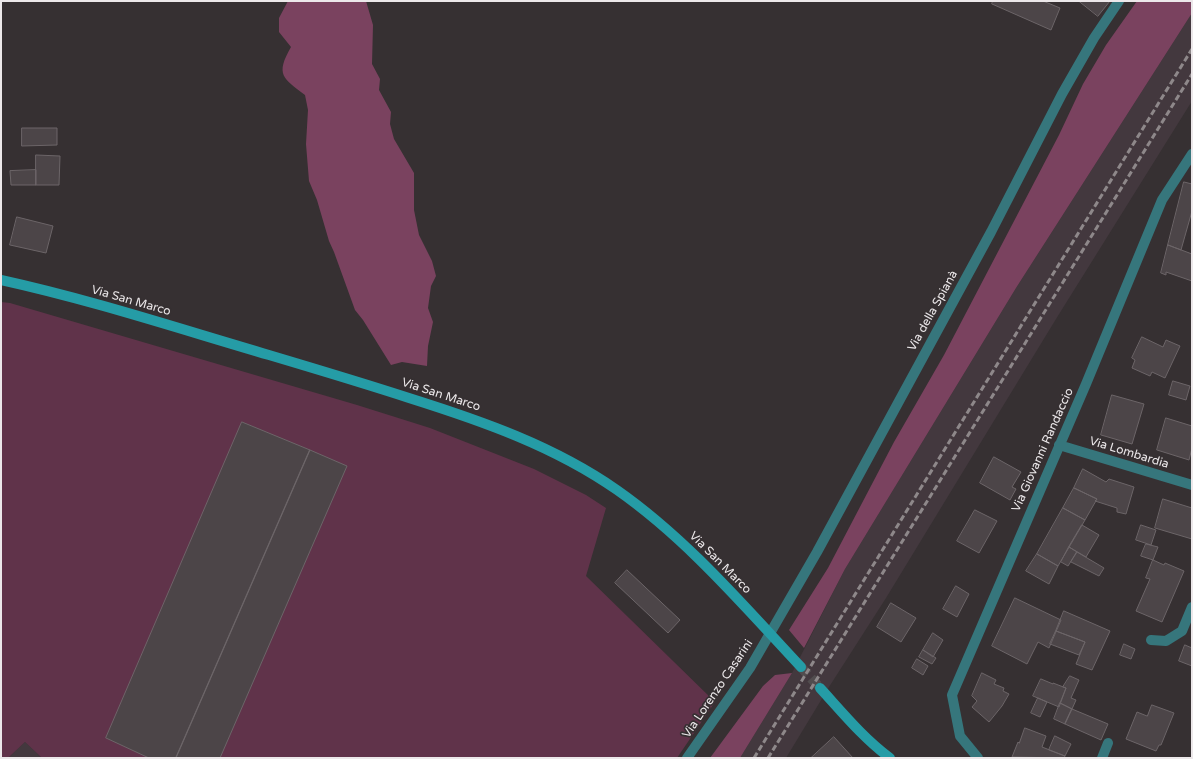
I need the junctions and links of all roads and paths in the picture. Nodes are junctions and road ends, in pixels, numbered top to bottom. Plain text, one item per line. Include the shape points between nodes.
1 (1119, 1) edge
2 (1192, 154) edge
3 (1, 280) edge
4 (1059, 445) junction
5 (1192, 485) edge
6 (1192, 607) edge
7 (770, 633) junction
8 (1151, 640) dead end
9 (801, 667) tunnel mouth
10 (820, 688) tunnel mouth
11 (1108, 743) dead end
12 (687, 758) edge
13 (890, 758) edge
14 (978, 758) edge
15 (1102, 758) edge

1 - 7 street, Via della Spianà via 1062,94 991,232 817,552
2 - 4 street, Via Giovanni Randaccio via 1162,200
3 - 7 main road, Via San Marco via 115,310 334,375 450,411 528,440 583,469 647,512 689,549
4 - 5 street, Via Lombardia
4 - 14 street, Via Giovanni Randaccio via 952,695 960,736
6 - 8 street via 1182,631 1166,641
7 - 9 main road, Via San Marco
7 - 12 street, Via Lorenzo Casarini via 750,668
10 - 13 main road via 864,736
11 - 15 street

